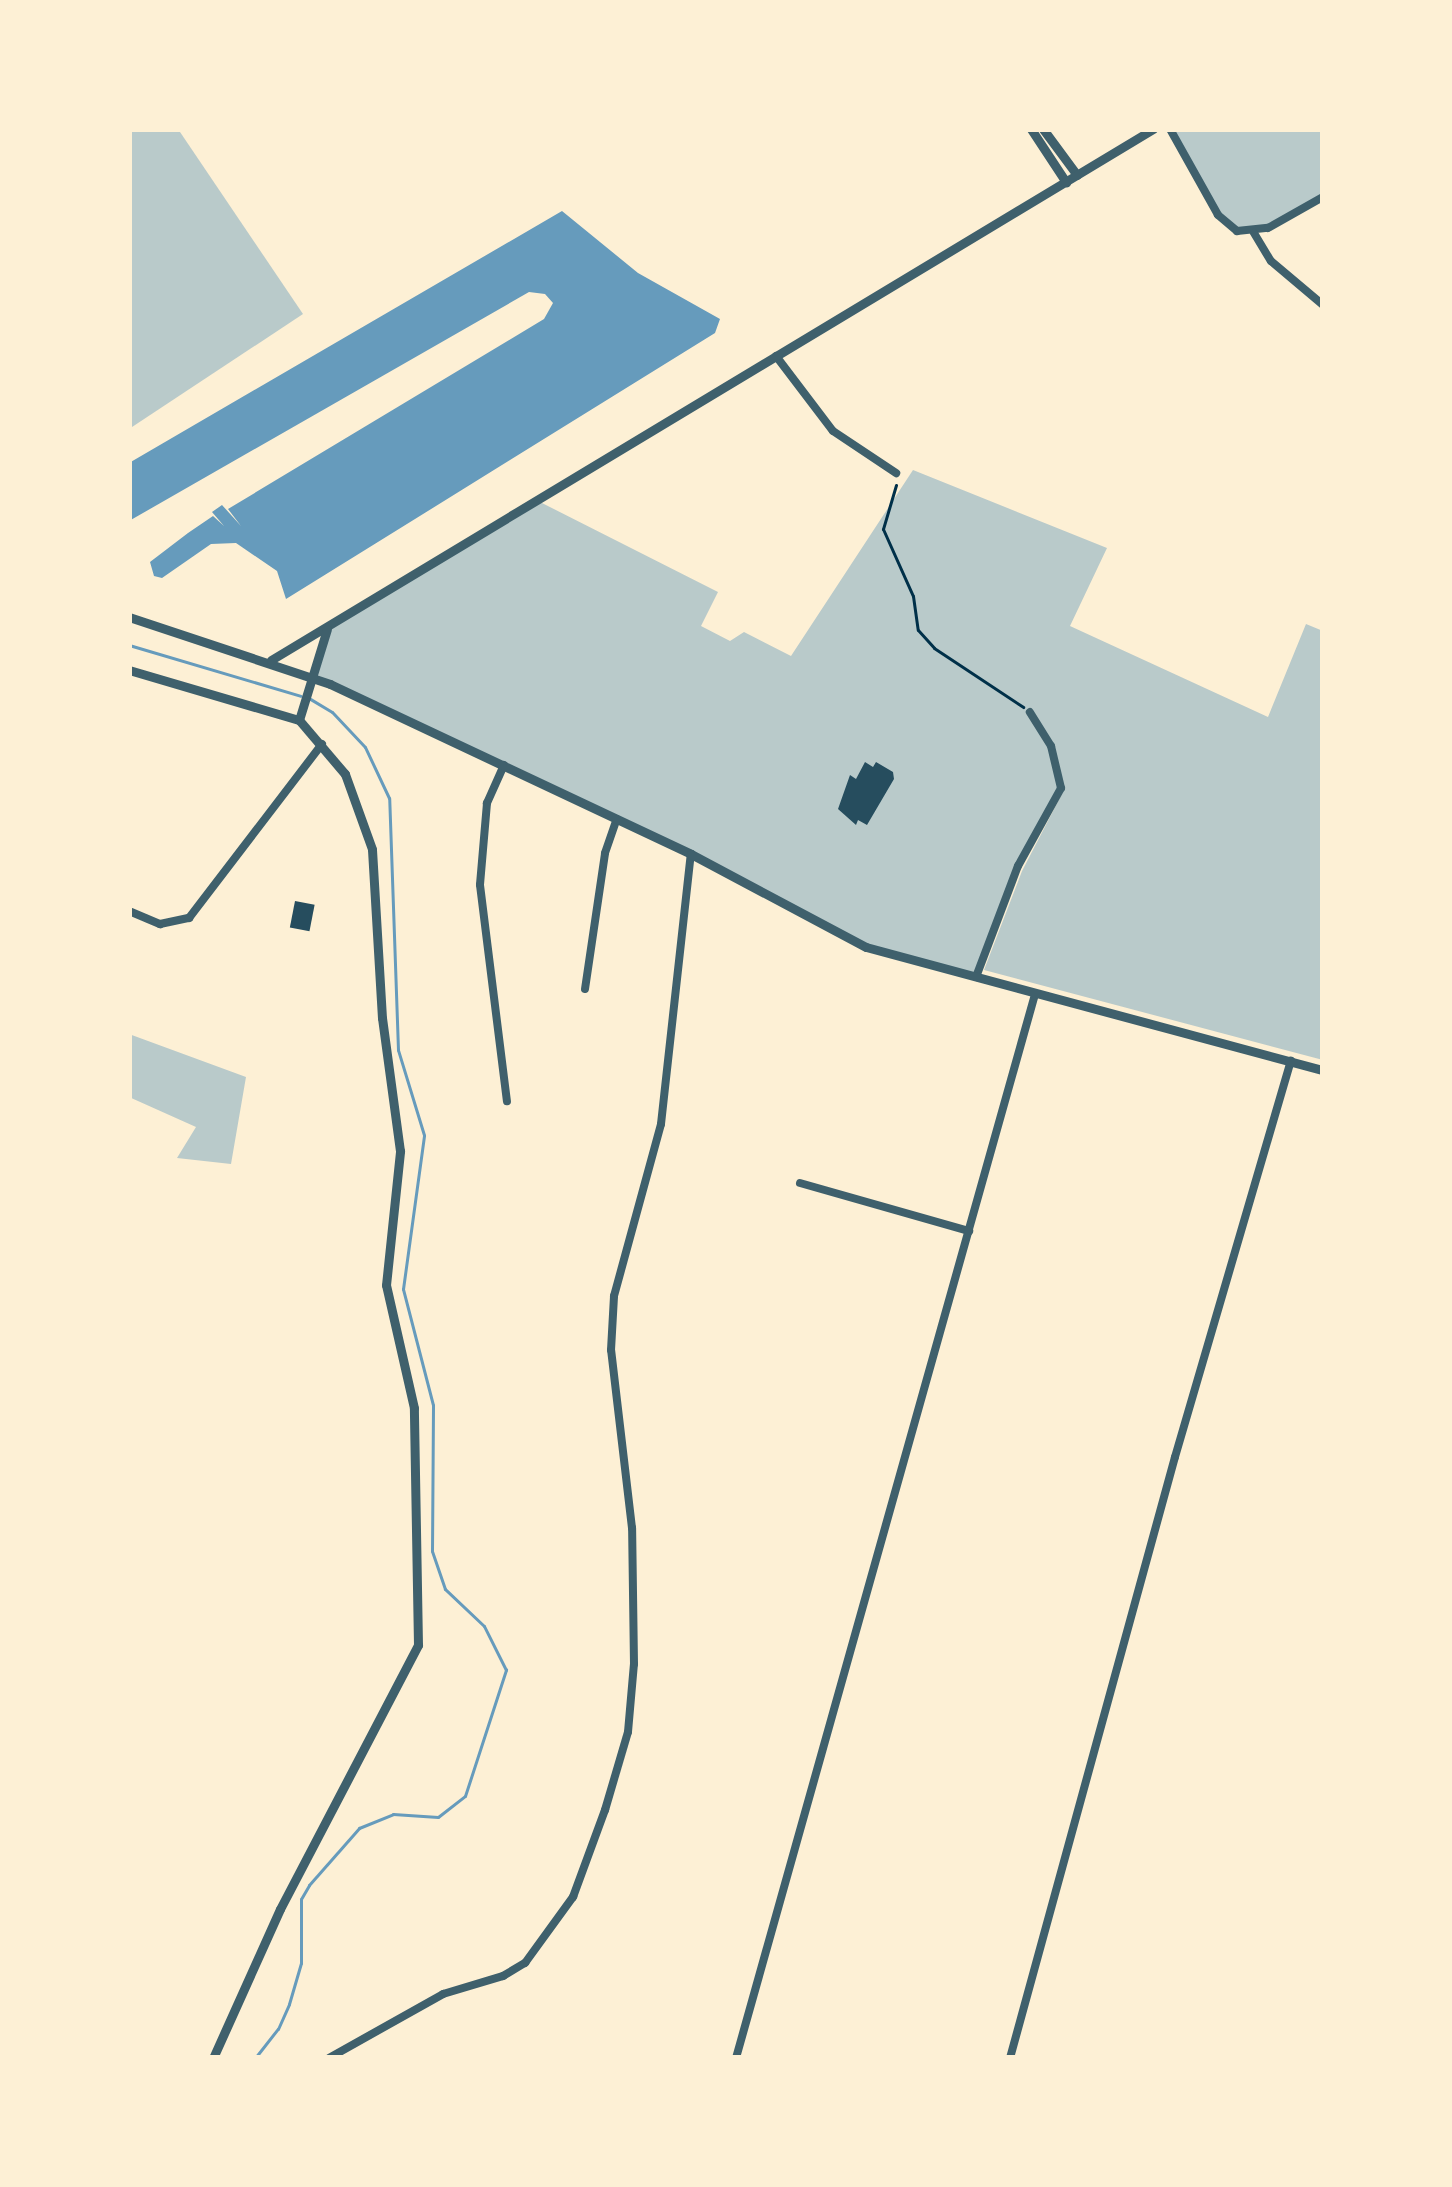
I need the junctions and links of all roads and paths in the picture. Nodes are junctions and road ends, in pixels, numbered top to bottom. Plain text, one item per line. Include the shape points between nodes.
1 (1031, 129) edge
2 (1043, 129) edge
3 (1153, 129) edge
4 (1170, 129) edge
5 (1071, 178) junction
6 (1323, 197) edge
7 (1254, 232) junction
8 (1323, 305) edge
9 (776, 356) junction
10 (896, 472) joint
11 (129, 617) edge
12 (327, 629) junction
13 (271, 660) junction
14 (129, 670) edge
15 (309, 682) junction
16 (1030, 712) joint
17 (299, 720) junction
18 (322, 744) junction
19 (504, 765) junction
20 (617, 819) junction
21 (691, 854) junction
22 (129, 911) edge
23 (975, 979) junction
24 (585, 988) dead end
25 (1035, 994) junction
26 (1291, 1061) junction
27 (1323, 1070) edge
28 (507, 1101) dead end
29 (800, 1183) dead end
30 (969, 1231) junction
31 (213, 2058) edge
32 (329, 2058) edge
33 (736, 2058) edge
34 (1010, 2058) edge

1 - 5 street
2 - 5 street
3 - 5 street
4 - 7 street via 1226,224
5 - 9 street
6 - 7 street
7 - 8 street via 1271,261
9 - 10 street via 832,430
9 - 12 street
10 - 16 path via 884,529 919,630
11 - 13 street
12 - 13 street
12 - 15 street
13 - 15 street
14 - 17 street
15 - 17 street
15 - 19 street
16 - 23 street via 1051,746 1060,788 1018,866
17 - 18 street
18 - 22 street via 189,917 160,924
18 - 31 street via 358,799 372,849 400,1151 386,1285 414,1408 418,1645 280,1909
19 - 20 street
19 - 28 street via 487,802 480,884
20 - 21 street
20 - 24 street via 604,854
21 - 23 street via 838,935
21 - 32 street via 662,1124 614,1296 634,1664 628,1732 605,1810 573,1897 525,1963 443,1994
23 - 25 street
25 - 26 street
25 - 30 street
26 - 27 street
26 - 34 street
29 - 30 street
30 - 33 street

